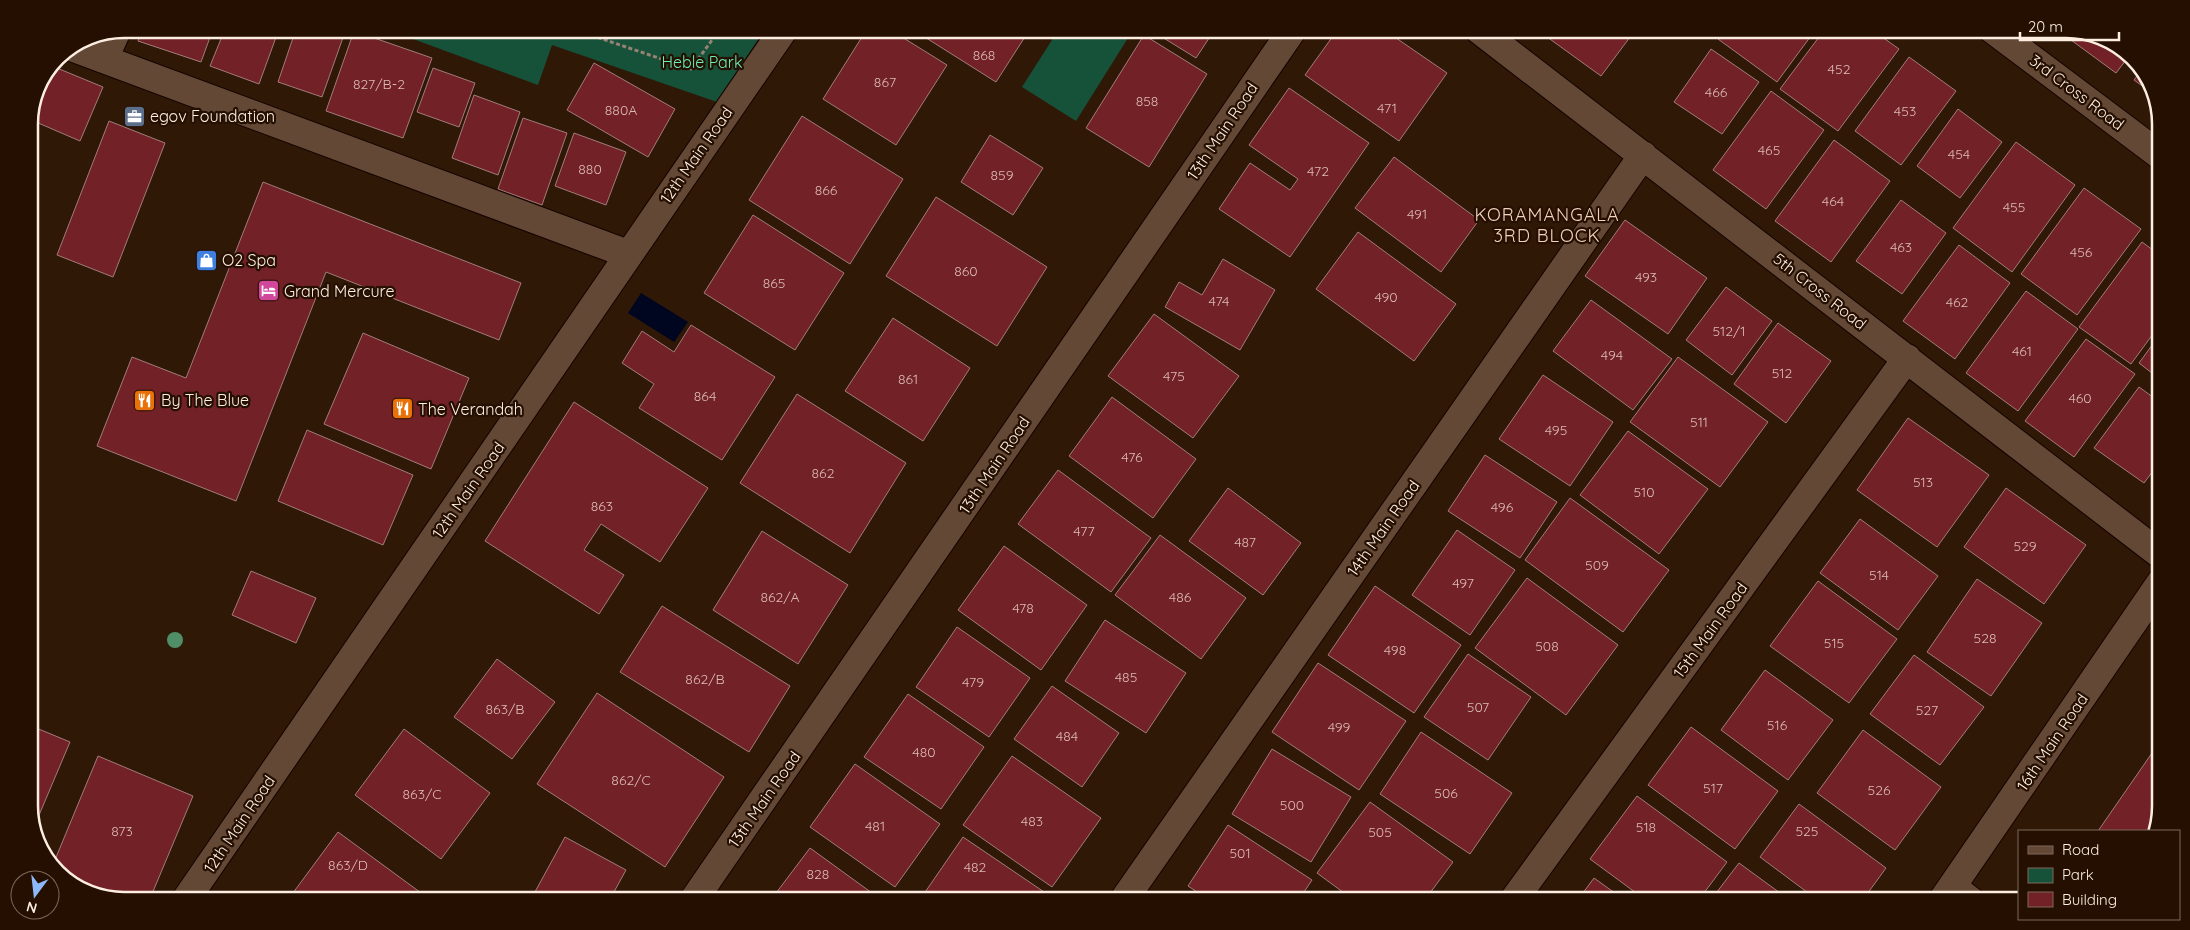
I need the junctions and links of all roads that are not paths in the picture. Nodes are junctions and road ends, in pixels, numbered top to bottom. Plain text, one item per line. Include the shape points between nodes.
1 (778, 38) edge
2 (1287, 38) edge
3 (1490, 38) edge
4 (2004, 38) edge
5 (112, 39) edge
6 (79, 50) edge
7 (104, 59) junction
8 (2152, 149) edge
9 (1643, 155) junction
10 (628, 254) junction
11 (1907, 358) junction
12 (2152, 548) edge
13 (2152, 596) edge
14 (192, 892) edge
15 (699, 892) edge
16 (1129, 892) edge
17 (1520, 892) edge
18 (1958, 892) edge

1 - 10 street, 12th Main Road
2 - 15 street, 13th Main Road
3 - 9 street, 5th Cross Road
4 - 8 street, 3rd Cross Road
5 - 7 street
6 - 7 street
7 - 10 street
9 - 11 street, 5th Cross Road
9 - 16 street, 14th Main Road
10 - 14 street, 12th Main Road
11 - 12 street, 5th Cross Road
11 - 17 street, 15th Main Road
13 - 18 street, 16th Main Road

